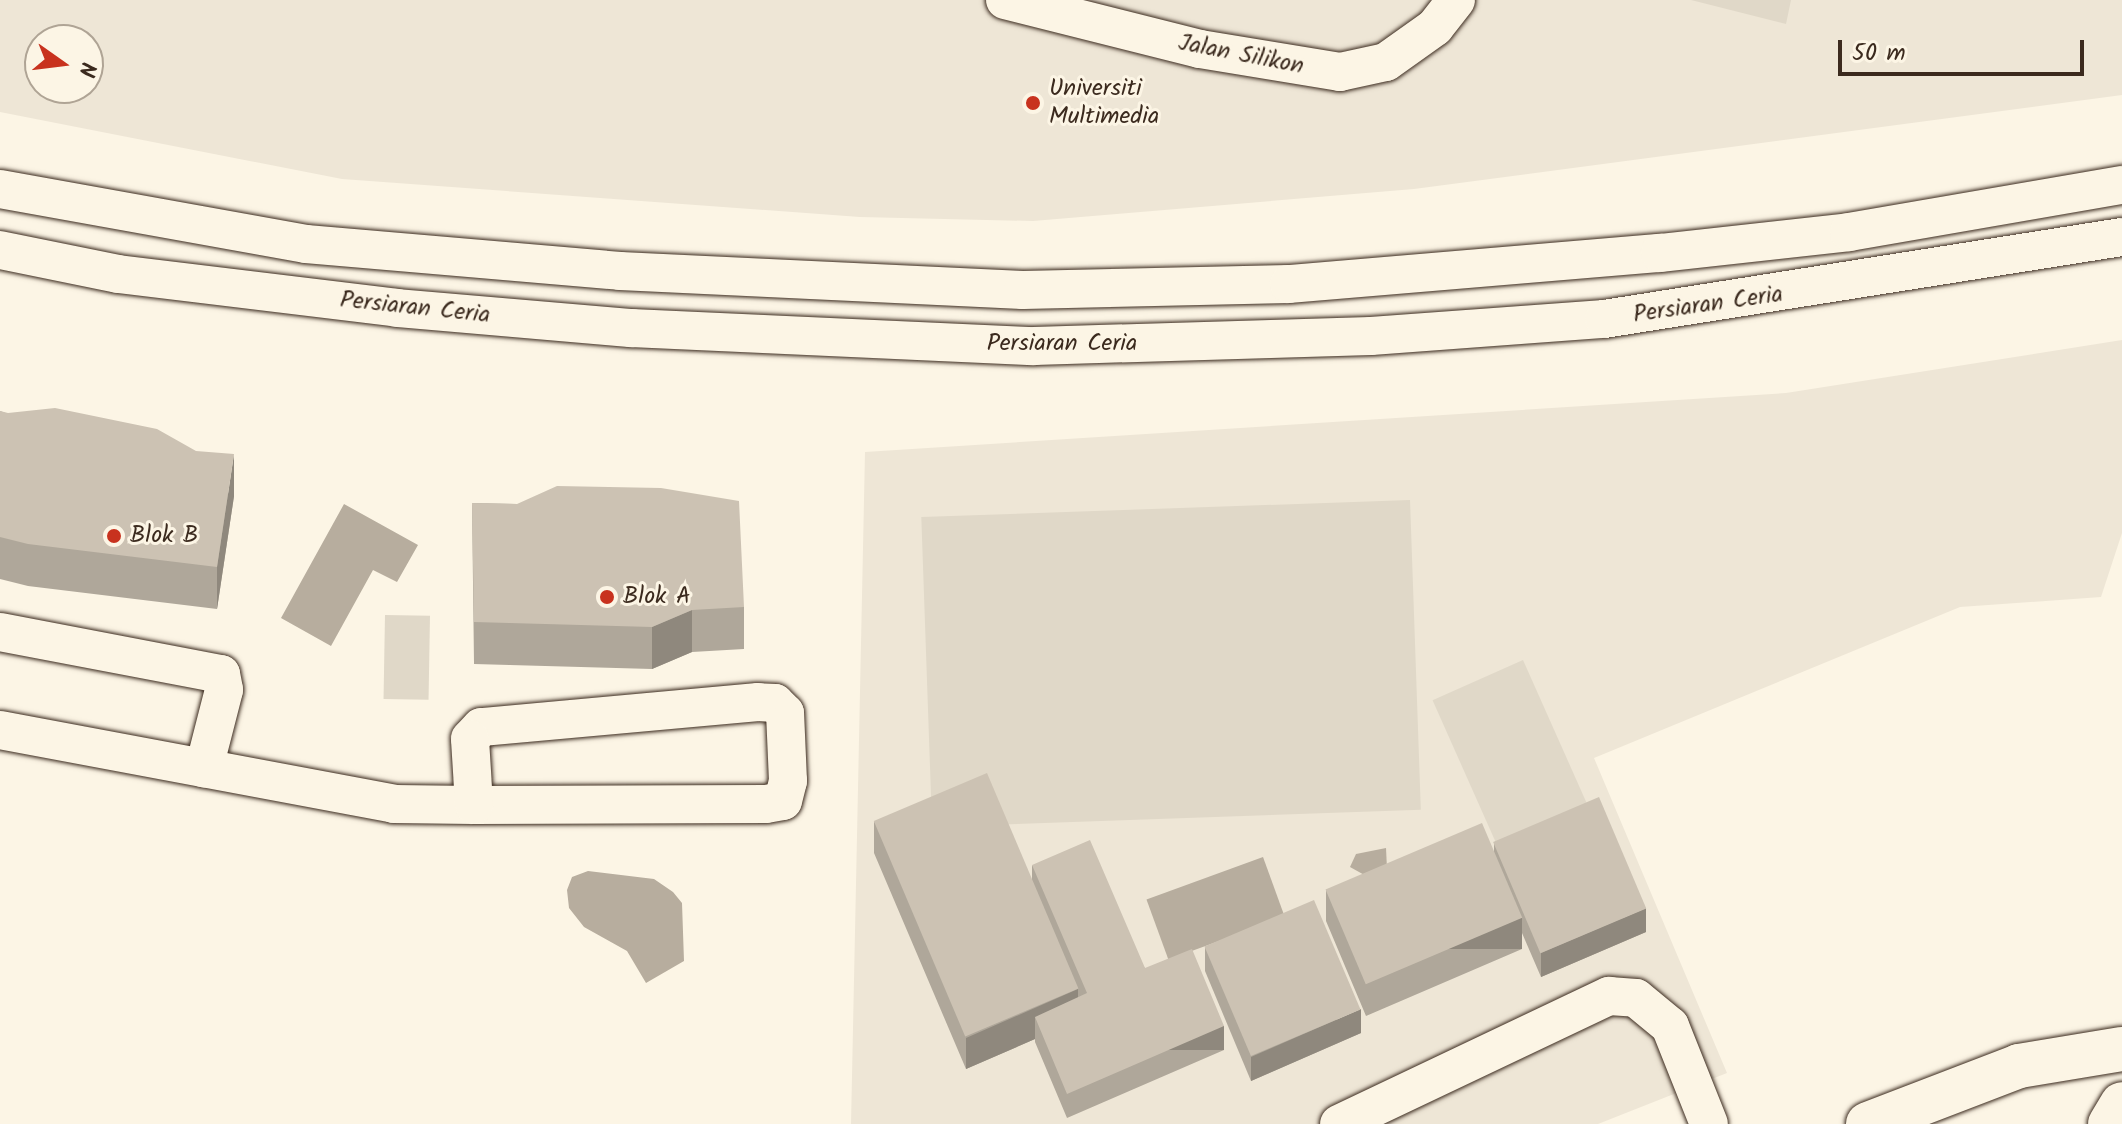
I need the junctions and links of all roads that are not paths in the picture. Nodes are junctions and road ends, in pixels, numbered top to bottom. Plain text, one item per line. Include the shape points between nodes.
1 (1005, 0) edge
2 (1456, 0) edge
3 (1069, 8) edge
4 (2122, 185) edge
5 (0, 189) edge
6 (2122, 237) edge
7 (0, 250) edge
8 (0, 274) edge
9 (118, 274) junction
10 (0, 632) edge
11 (0, 730) edge
12 (204, 768) junction
13 (474, 805) junction
14 (2122, 1049) edge
15 (2122, 1104) edge
16 (1339, 1124) edge
17 (1709, 1124) edge
18 (1868, 1124) edge
19 (2110, 1124) edge

1 - 3 street, Jalan Silikon
2 - 3 street, Jalan Silikon via 1435,27 1386,62 1340,72 1200,49
4 - 5 street via 1849,232 1660,253 1289,284 1023,290 620,271 306,244
6 - 9 street, Persiaran Ceria via 1604,319 1371,336 1034,346 631,328
7 - 9 street, Persiaran Ceria
8 - 9 street
10 - 12 street via 221,674 224,690
11 - 12 street
12 - 13 street via 369,801
13 - 13 street via 470,739 481,727 758,702 775,703 785,713 783,801
14 - 18 main road via 2019,1066
15 - 19 main road
16 - 17 street via 1609,996 1636,998 1670,1026

